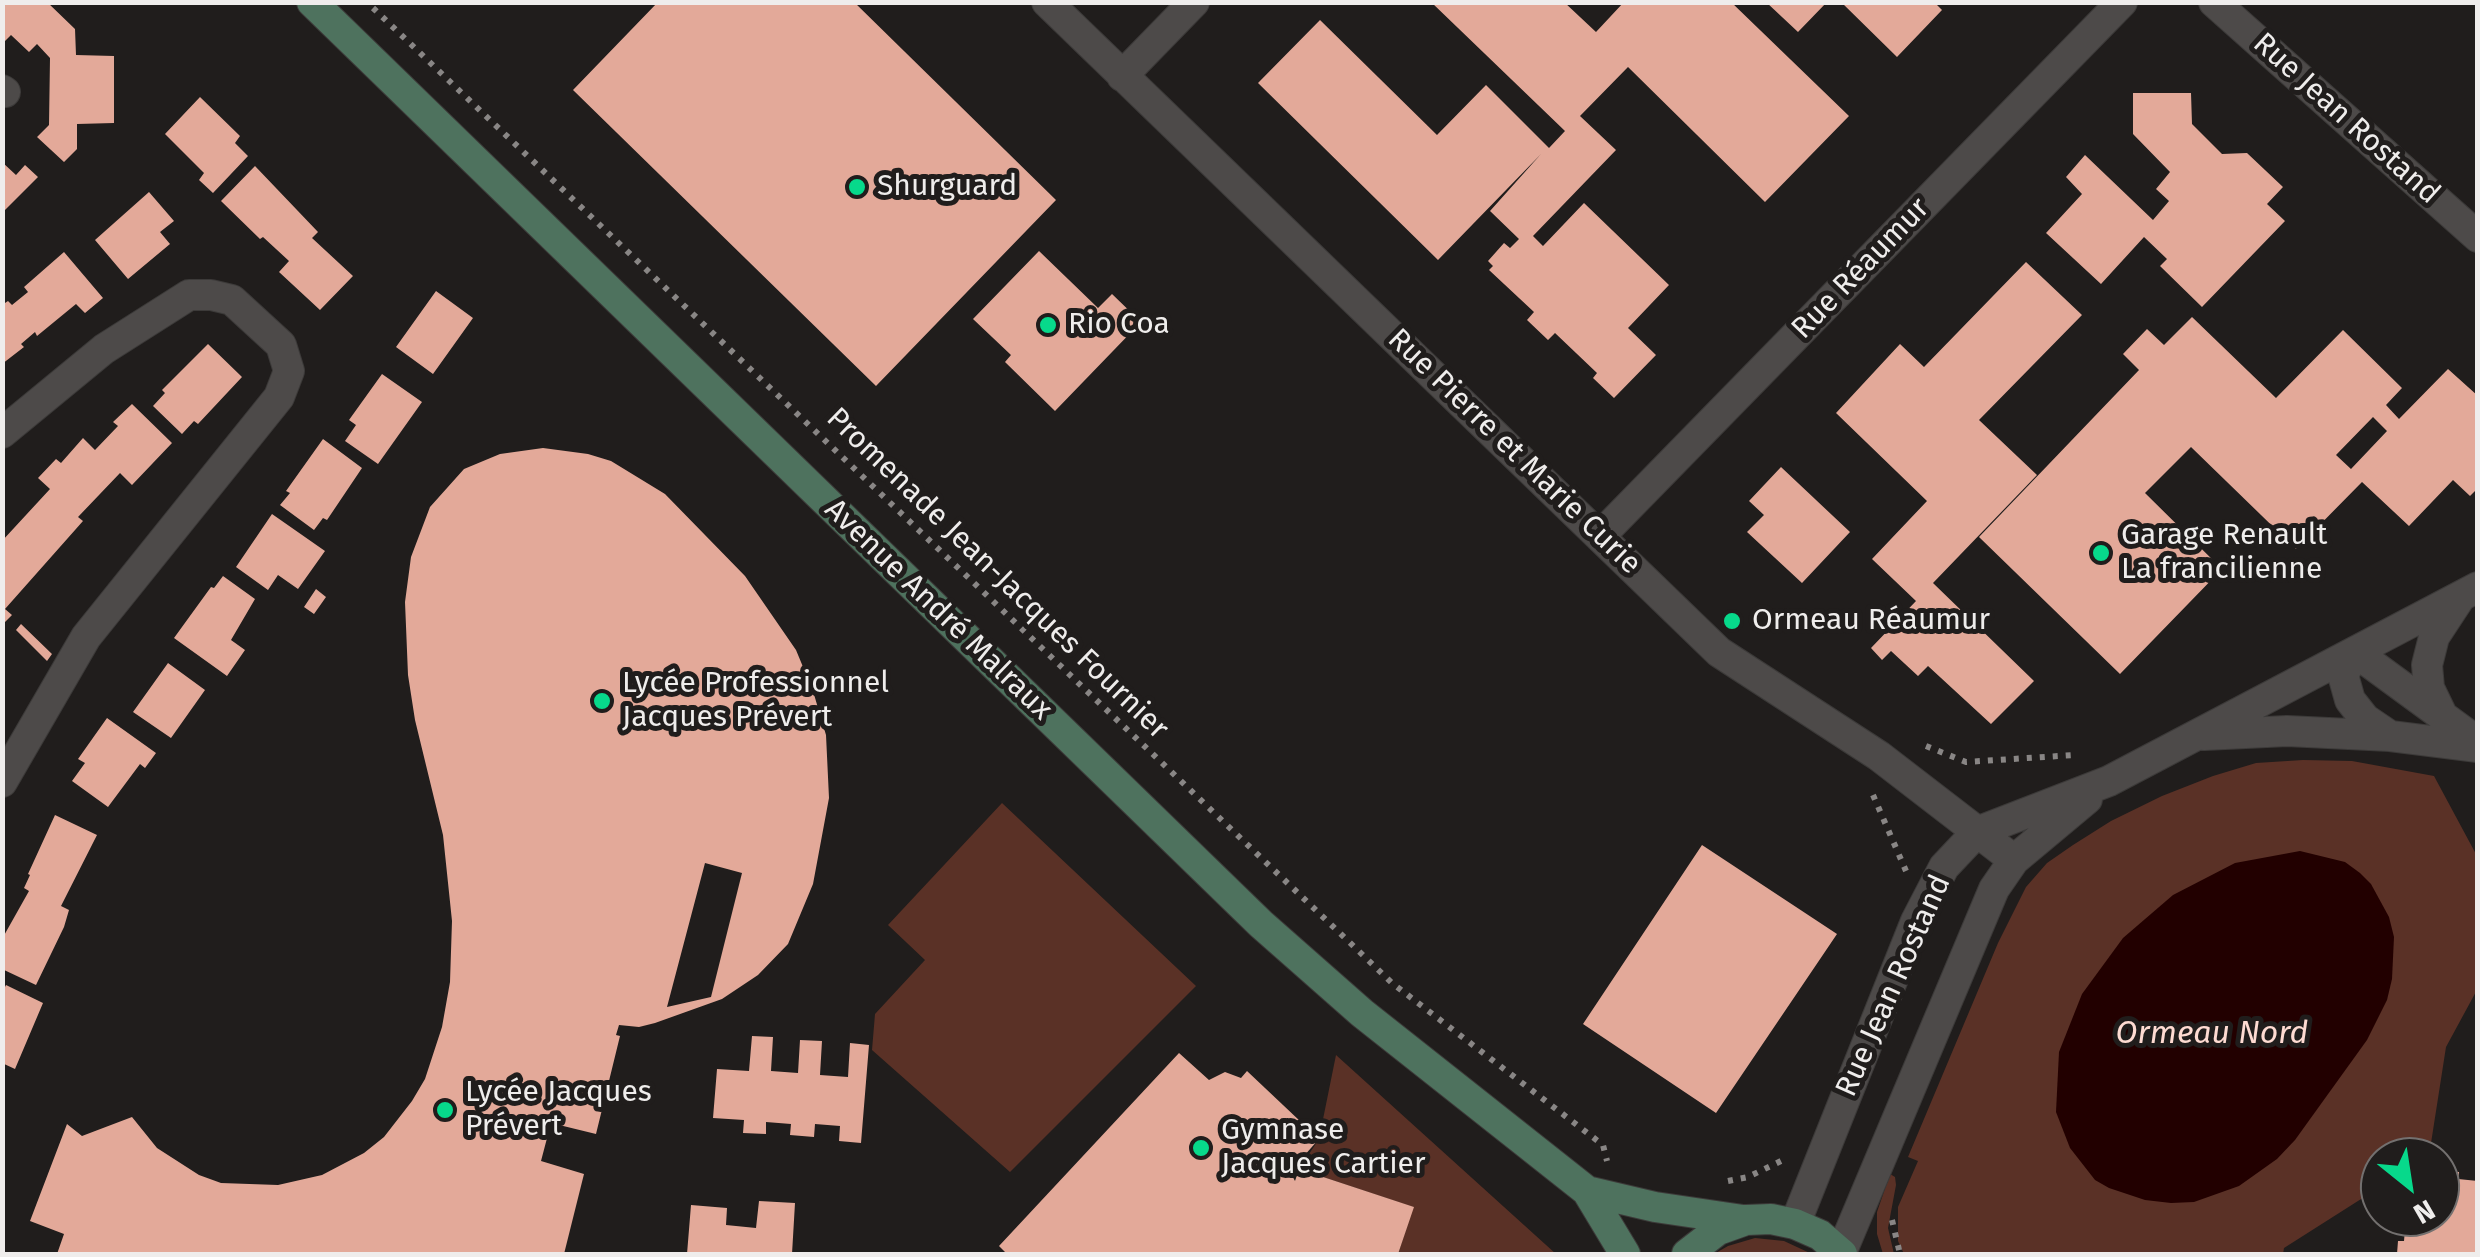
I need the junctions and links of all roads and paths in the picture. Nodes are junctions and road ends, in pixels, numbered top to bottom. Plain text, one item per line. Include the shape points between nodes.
1 (312, 2) edge
2 (368, 2) edge
3 (1047, 2) edge
4 (1194, 2) edge
5 (2122, 2) edge
6 (2214, 2) edge
7 (1122, 76) junction
8 (2478, 237) edge
9 (2, 433) edge
10 (1600, 535) junction
11 (2469, 592) edge
12 (2355, 652) junction
13 (2442, 715) junction
14 (2196, 736) junction
15 (2390, 736) junction
16 (2478, 744) edge
17 (2109, 781) junction
18 (2, 782) edge
19 (1977, 832) junction
20 (2014, 860) junction
21 (1789, 1155) dead end
22 (1616, 1168) dead end
23 (1722, 1183) dead end
24 (1587, 1191) junction
25 (1746, 1220) junction
26 (1795, 1224) junction
27 (1625, 1254) edge
28 (1687, 1254) edge
29 (1842, 1254) edge

1 - 24 street, Avenue André Malraux via 1261,924
2 - 22 path, Promenade Jean-Jacques Fournier via 1392,983 1603,1145
3 - 7 street, Rue Pierre et Marie Curie
4 - 7 street
5 - 10 street, Rue Réaumur
6 - 8 street, Rue Jean Rostand
7 - 10 street, Rue Pierre et Marie Curie
9 - 18 street via 104,349 189,295 232,300 282,345 289,370 279,397 86,637
10 - 19 street, Rue Pierre et Marie Curie via 1719,652 1879,756
11 - 12 street, Rue Jean Rostand
11 - 13 street via 2434,636 2427,666
12 - 13 street
12 - 14 street, Rue Jean Rostand
12 - 15 street via 2343,674 2350,700
13 - 16 street
14 - 15 street, Rue Jean Rostand
14 - 17 street, Rue Jean Rostand
15 - 16 street, Rue Jean Rostand
17 - 19 street, Rue Jean Rostand
17 - 20 street, Rue Jean Rostand
19 - 20 street, Rue Pierre et Marie Curie
19 - 26 street, Rue Jean Rostand via 1944,868 1916,921
20 - 29 street, Rue Jean Rostand via 1994,889
21 - 23 path via 1748,1178
24 - 25 street
24 - 27 street
25 - 26 street
25 - 28 street via 1718,1230
26 - 29 street

